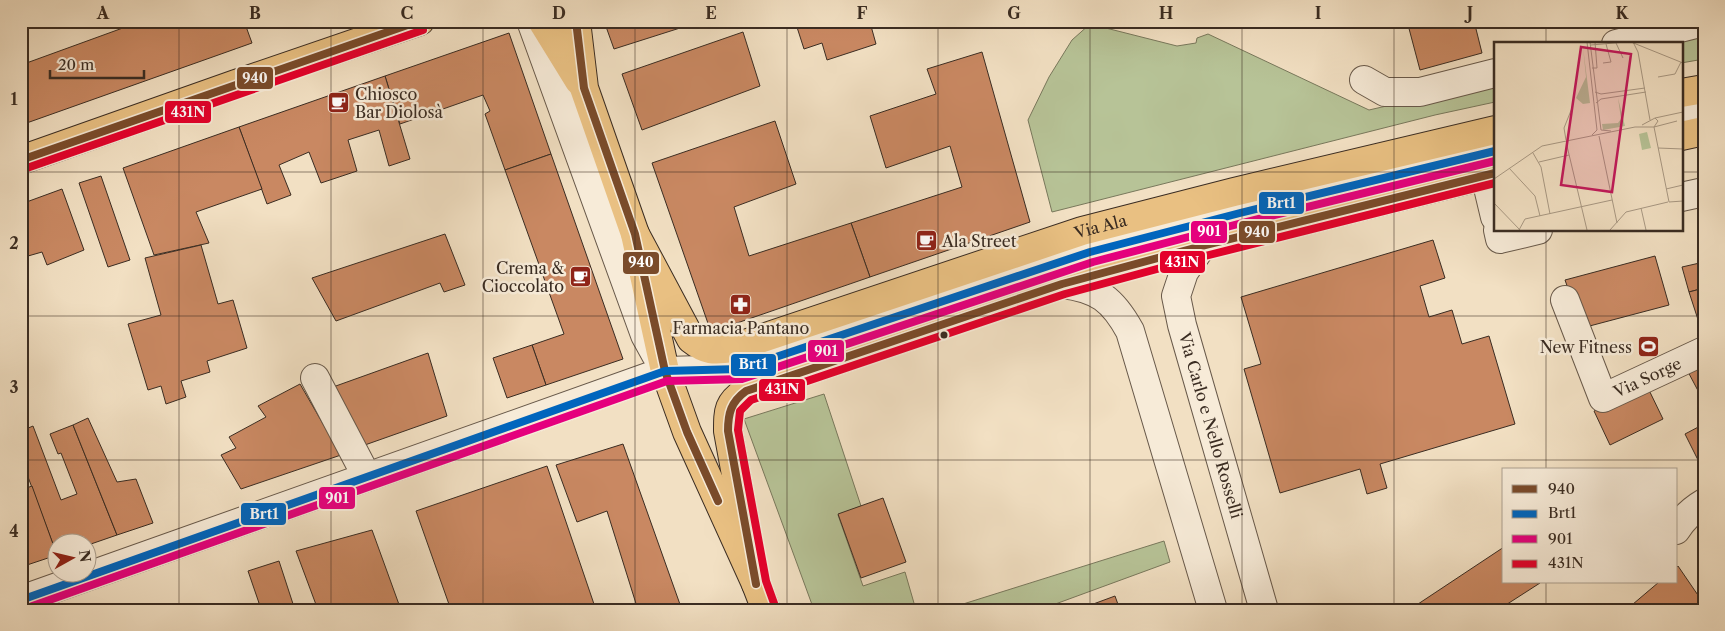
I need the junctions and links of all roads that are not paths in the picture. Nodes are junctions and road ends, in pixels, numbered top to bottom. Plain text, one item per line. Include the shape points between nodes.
1 (420, 21) edge
2 (531, 21) edge
3 (542, 21) edge
4 (576, 21) edge
5 (1704, 22) edge
6 (373, 28) edge
7 (1624, 42) edge
8 (1494, 74) edge
9 (1364, 80) dead end
10 (584, 88) junction
11 (1704, 88) edge
12 (1682, 93) edge
13 (1704, 108) edge
14 (1682, 113) edge
15 (1494, 130) edge
16 (1704, 132) edge
17 (1682, 136) edge
18 (21, 160) edge
19 (1492, 166) edge
20 (1704, 192) edge
21 (1682, 197) edge
22 (1494, 200) edge
23 (1498, 231) edge
24 (1534, 231) edge
25 (635, 234) junction
26 (1202, 246) junction
27 (1062, 284) junction
28 (1565, 300) dead end
29 (1704, 351) edge
30 (665, 371) junction
31 (315, 378) dead end
32 (367, 477) junction
33 (1704, 503) edge
34 (1678, 527) edge
35 (756, 584) junction
36 (21, 600) edge
37 (766, 610) edge
38 (1213, 610) edge
39 (1264, 610) edge

1 - 6 main road
2 - 30 street via 645,336
3 - 10 main road
4 - 10 main road
5 - 7 street
6 - 18 main road
8 - 9 street via 1420,92 1385,92
10 - 25 main road
11 - 12 main road
13 - 14 street
15 - 25 main road, Via Ala via 1082,231 732,348 714,350 691,339
16 - 17 main road
19 - 22 street
19 - 26 main road
19 - 30 street via 1240,213 1090,252 740,369
20 - 21 street
23 - 24 street via 1500,239
25 - 30 main road
26 - 27 main road
26 - 39 street, Via Carlo e Nello Rosselli via 1184,272 1176,296
27 - 35 main road via 746,391 734,399 728,412 728,431
27 - 38 street via 1081,286 1095,292 1111,303 1130,330
28 - 29 street, Via Sorge via 1603,398
30 - 32 street
30 - 35 main road via 687,432
31 - 32 street
32 - 36 street
33 - 34 street via 1694,508
35 - 37 main road

